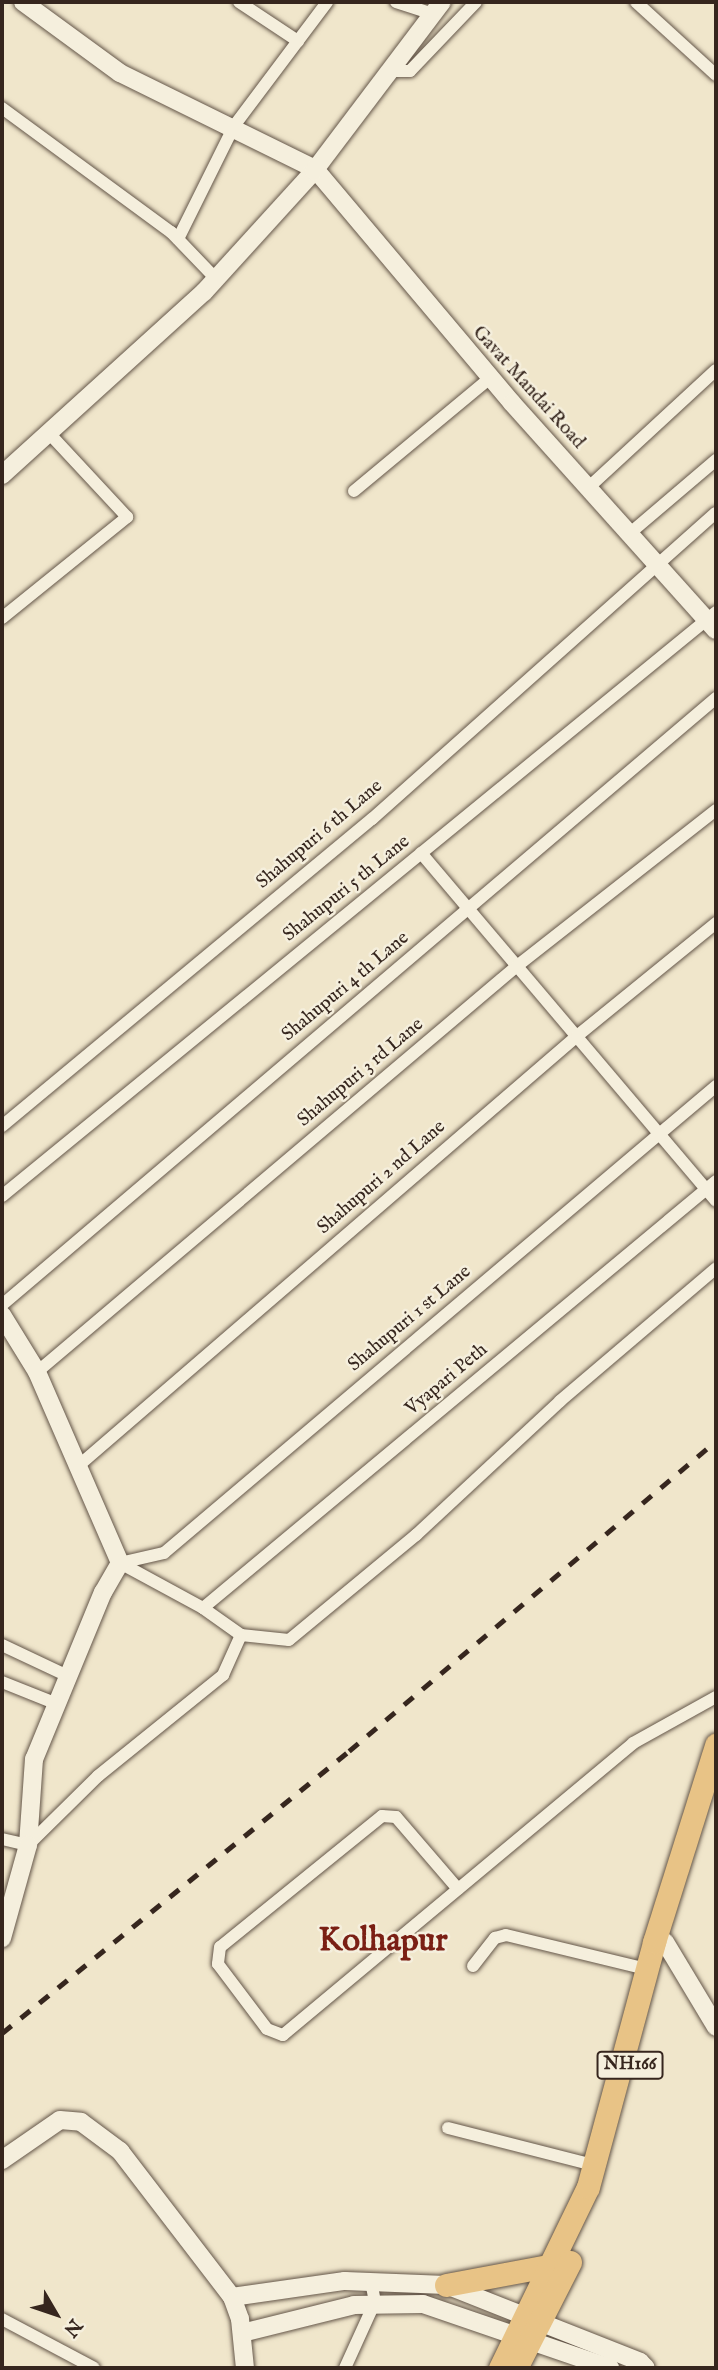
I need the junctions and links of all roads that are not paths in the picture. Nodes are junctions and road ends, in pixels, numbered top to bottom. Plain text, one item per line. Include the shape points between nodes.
1 (23, 2) edge
2 (239, 2) edge
3 (327, 2) edge
4 (396, 2) edge
5 (476, 2) edge
6 (636, 2) edge
7 (437, 8) edge
8 (298, 41) junction
9 (390, 71) junction
10 (716, 75) edge
11 (2, 108) edge
12 (234, 126) junction
13 (315, 169) junction
14 (178, 239) junction
15 (216, 279) junction
16 (716, 370) edge
17 (490, 378) junction
18 (47, 431) junction
19 (716, 460) edge
20 (2, 475) edge
21 (588, 488) junction
22 (354, 491) dead end
23 (716, 513) edge
24 (629, 534) junction
25 (655, 564) junction
26 (2, 618) edge
27 (713, 620) edge
28 (716, 698) edge
29 (716, 810) edge
30 (421, 853) junction
31 (468, 908) junction
32 (716, 923) edge
33 (517, 966) junction
34 (577, 1036) junction
35 (716, 1086) edge
36 (2, 1126) edge
37 (660, 1133) junction
38 (712, 1185) edge
39 (2, 1196) edge
40 (716, 1200) edge
41 (716, 1268) edge
42 (2, 1306) edge
43 (2, 1316) edge
44 (37, 1372) junction
45 (77, 1466) junction
46 (120, 1563) junction
47 (203, 1608) junction
48 (241, 1635) junction
49 (2, 1645) edge
50 (68, 1676) junction
51 (2, 1682) edge
52 (716, 1697) edge
53 (57, 1704) junction
54 (716, 1745) edge
55 (716, 1784) edge
56 (2, 1839) edge
57 (28, 1845) junction
58 (458, 1889) junction
59 (2, 1938) edge
60 (665, 1942) junction
61 (473, 1966) dead end
62 (647, 1969) junction
63 (716, 2027) edge
64 (448, 2128) dead end
65 (2, 2160) edge
66 (593, 2165) junction
67 (553, 2265) junction
68 (371, 2281) junction
69 (446, 2285) junction
70 (232, 2297) junction
71 (374, 2302) junction
72 (2, 2319) edge
73 (529, 2330) junction
74 (242, 2333) junction
75 (94, 2368) edge
76 (245, 2368) edge
77 (345, 2368) edge
78 (500, 2368) edge
79 (516, 2368) edge
80 (610, 2368) edge
81 (646, 2368) edge

1 - 12 street via 120,73 187,110
2 - 8 street
3 - 8 street
4 - 7 street
5 - 9 street via 410,71
6 - 10 street
7 - 9 street
8 - 12 street
9 - 13 street
11 - 14 street
12 - 13 street
12 - 14 street
13 - 15 street
13 - 17 street, Gavat Mandai Road
14 - 15 street
15 - 18 street
16 - 21 street
17 - 21 street, Gavat Mandai Road
17 - 22 street
18 - 20 street
18 - 26 street via 127,517
19 - 24 street
21 - 24 street, Gavat Mandai Road
23 - 25 street, Shahupuri 6 th Lane
24 - 25 street, Gavat Mandai Road
25 - 27 street, Gavat Mandai Road
25 - 36 street, Shahupuri 6 th Lane via 372,819
27 - 30 street, Shahupuri 5 th Lane
28 - 31 street, Shahupuri 4 th Lane
29 - 33 street, Shahupuri 3 rd Lane
30 - 31 street
30 - 39 street, Shahupuri 5 th Lane
31 - 33 street
31 - 42 street, Shahupuri 4 th Lane
32 - 34 street, Shahupuri 2 nd Lane
33 - 34 street
33 - 44 street, Shahupuri 3 rd Lane
34 - 37 street
34 - 45 street, Shahupuri 2 nd Lane
35 - 37 street, Shahupuri 1 st Lane
37 - 38 street
37 - 46 street, Shahupuri 1 st Lane via 164,1553
38 - 40 street
38 - 47 street, Vyapari Peth
41 - 48 street via 617,1350 415,1535 289,1640
43 - 44 street
44 - 45 street
45 - 46 street
46 - 47 street
46 - 50 street
47 - 48 street
48 - 57 street via 223,1675 98,1776
49 - 50 street
50 - 53 street
51 - 53 street
52 - 58 street via 633,1743
53 - 57 street via 34,1759
54 - 62 highway, NH166
55 - 60 highway, NH166
56 - 57 street
57 - 59 street
58 - 58 street via 283,2035 267,2029 218,1964 220,1947 382,1816 396,1817
60 - 63 street
60 - 73 highway, NH166 via 599,2189
61 - 62 street via 495,1938 506,1936
62 - 66 highway, NH166
64 - 66 street
65 - 70 street via 60,2120 81,2122 120,2151
66 - 67 highway, NH166 via 588,2188
67 - 69 highway
67 - 73 highway, NH166
68 - 69 street
68 - 70 street
68 - 71 street
69 - 73 street
70 - 74 street
71 - 73 street via 423,2304
71 - 74 street
71 - 77 street
72 - 75 street
73 - 78 highway, NH166
73 - 79 highway, NH166
73 - 80 street
73 - 81 street via 640,2362
74 - 76 street

